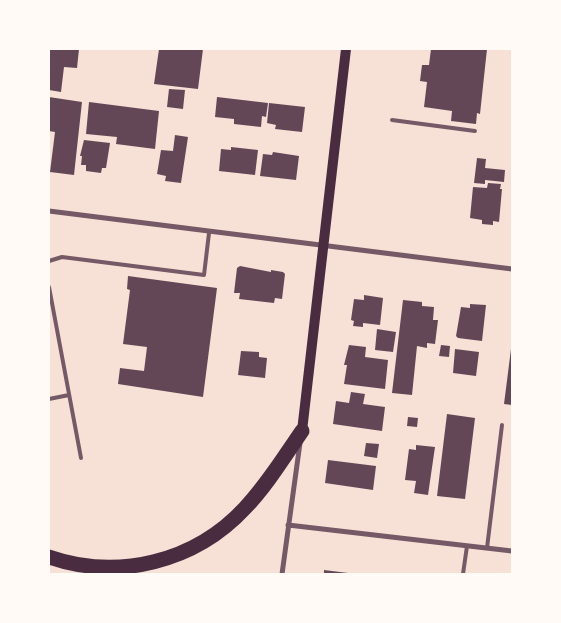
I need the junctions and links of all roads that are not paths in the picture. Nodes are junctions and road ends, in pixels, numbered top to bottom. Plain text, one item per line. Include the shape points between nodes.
1 (346, 49) edge
2 (392, 120) dead end
3 (475, 131) dead end
4 (49, 212) edge
5 (209, 233) junction
6 (324, 246) junction
7 (49, 260) edge
8 (512, 269) edge
9 (49, 286) edge
10 (69, 395) junction
11 (49, 399) edge
12 (502, 425) dead end
13 (302, 431) junction
14 (81, 458) dead end
15 (288, 525) junction
16 (467, 546) junction
17 (486, 548) junction
18 (512, 551) edge
19 (49, 557) edge
20 (282, 574) edge
21 (463, 574) edge

1 - 6 main road
2 - 3 lane
4 - 5 street
5 - 6 street
5 - 7 lane via 204,275 62,257
6 - 8 street
6 - 13 main road
9 - 10 lane
10 - 11 lane
10 - 14 lane
12 - 17 lane
13 - 15 street
13 - 19 highway via 265,486 244,509 224,528 183,553 123,568 86,566
15 - 16 street
15 - 20 street
16 - 17 street
16 - 21 lane
17 - 18 street

